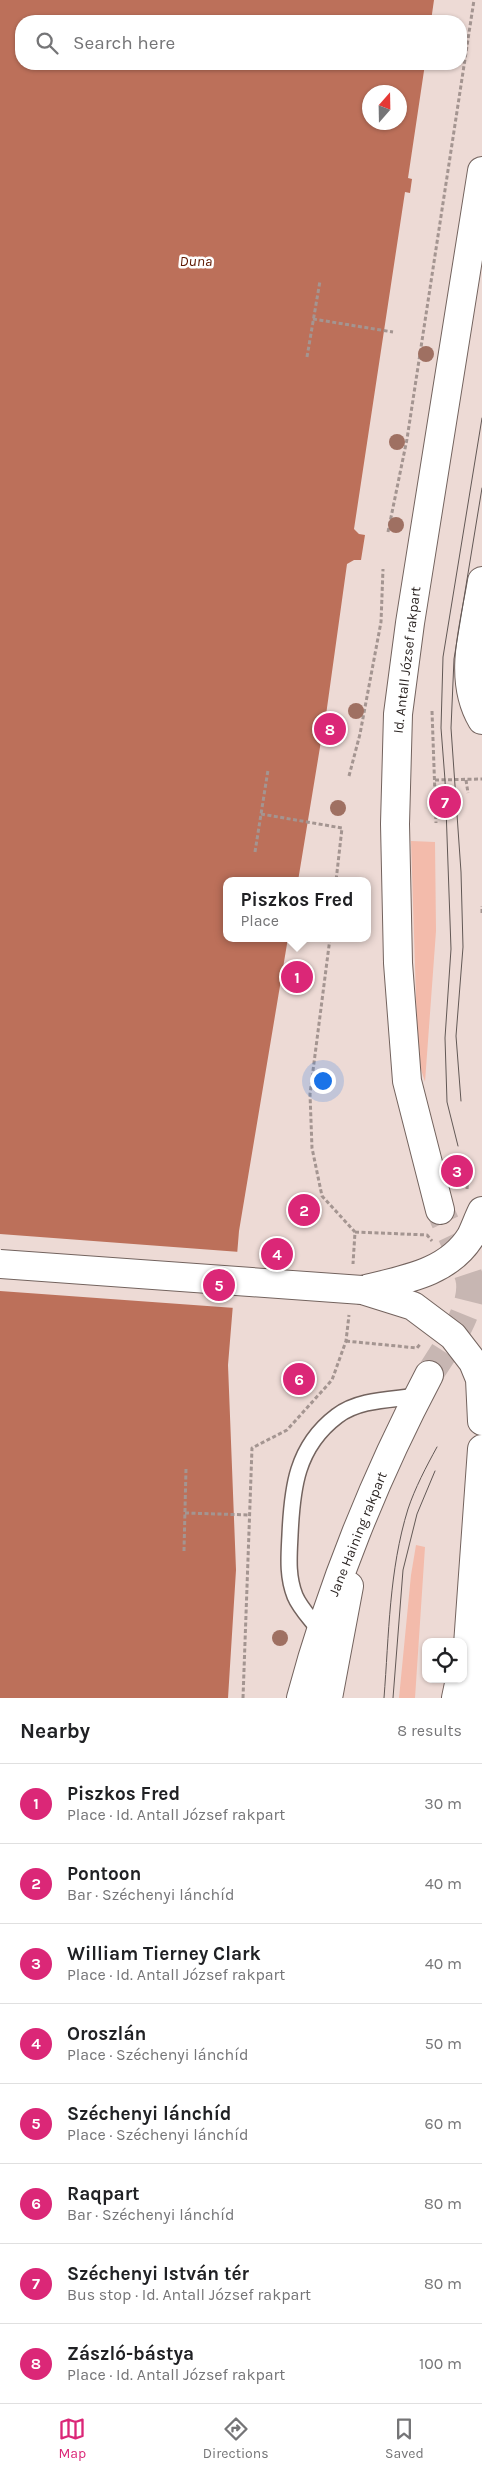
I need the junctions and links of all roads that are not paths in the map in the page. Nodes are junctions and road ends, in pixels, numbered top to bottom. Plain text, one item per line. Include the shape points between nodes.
1 (482, 171) edge
2 (482, 581) edge
3 (482, 720) edge
4 (440, 1210) tunnel mouth
5 (482, 1211) edge
6 (0, 1264) edge
7 (362, 1290) junction
8 (423, 1386) joint
9 (482, 1421) edge
10 (482, 1449) edge
11 (355, 1538) junction
12 (319, 1630) junction
13 (466, 1638) edge
14 (467, 1661) edge
15 (459, 1683) edge
16 (301, 1698) edge
17 (328, 1698) edge
18 (456, 1698) edge
19 (480, 1698) edge

1 - 4 main road, Id. Antall József rakpart via 398,714 395,824 398,963 407,1081
2 - 3 main road via 468,671 470,691
5 - 7 main road via 470,1237 435,1269
6 - 7 main road, bridge
7 - 9 main road via 413,1306 453,1336 480,1379
8 - 11 main road, Jane Haining rakpart
8 - 12 lane via 337,1415 318,1434 302,1460 292,1491 288,1570 295,1596
10 - 13 main road
11 - 12 main road, Jane Haining rakpart
11 - 17 main road
12 - 16 main road, Jane Haining rakpart
14 - 19 main road
15 - 18 main road

